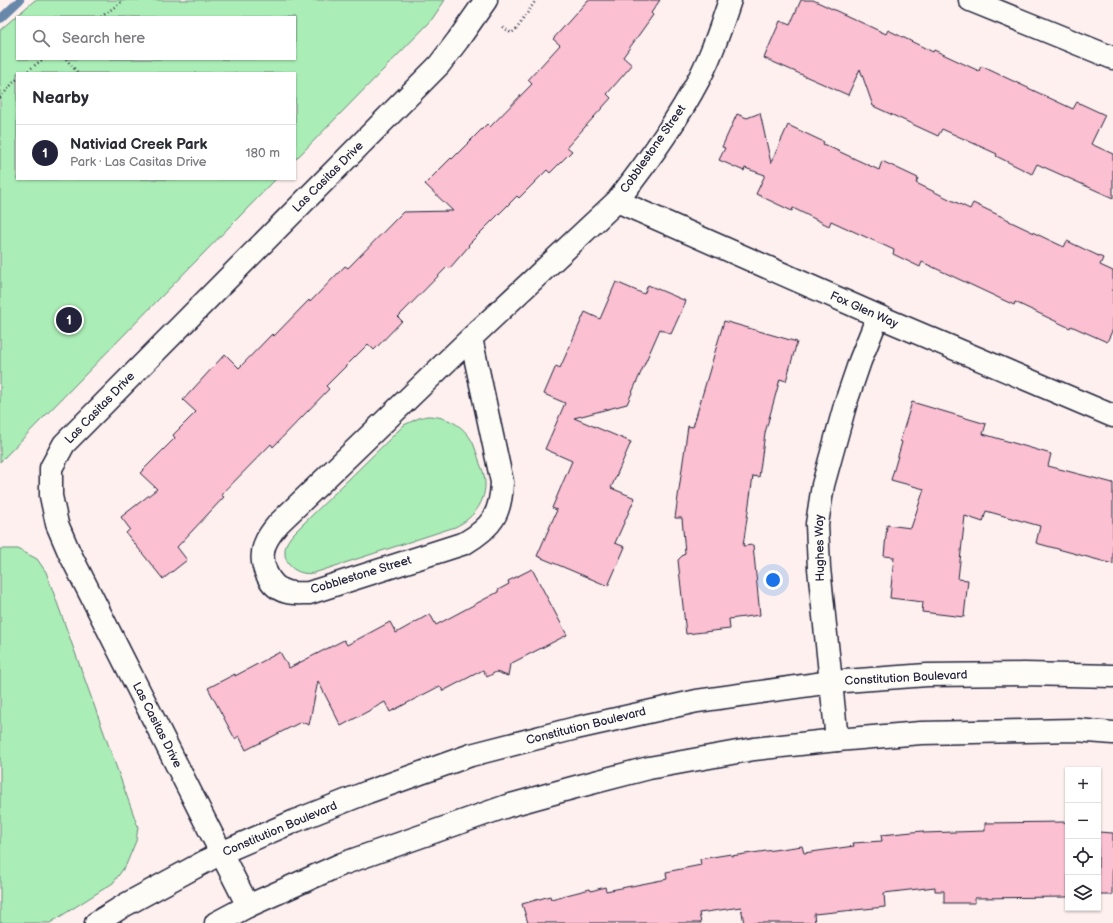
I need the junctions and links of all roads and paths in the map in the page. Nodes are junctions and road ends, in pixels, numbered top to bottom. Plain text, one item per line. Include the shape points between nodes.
1 (124, 0) edge
2 (486, 0) edge
3 (536, 0) edge
4 (730, 0) edge
5 (970, 0) edge
6 (102, 16) edge
7 (503, 27) dead end
8 (1113, 58) edge
9 (42, 60) edge
10 (67, 60) edge
11 (26, 72) edge
12 (77, 72) edge
13 (16, 80) edge
14 (0, 98) edge
15 (617, 201) junction
16 (878, 316) junction
17 (471, 338) junction
18 (1113, 416) edge
19 (1113, 676) edge
20 (831, 682) junction
21 (1113, 733) edge
22 (836, 740) junction
23 (222, 853) junction
24 (248, 906) junction
25 (96, 923) edge
26 (216, 923) edge

1 - 6 path
2 - 23 street, Las Casitas Drive via 439,65 64,444 51,468 51,496 57,524 66,545
3 - 7 path via 516,30 511,33
4 - 15 street, Cobblestone Street via 716,40 683,107 637,176
5 - 8 street
9 - 11 path
10 - 12 path
13 - 14 path
15 - 16 street, Fox Glen Way
15 - 17 street, Cobblestone Street
16 - 18 street, Fox Glen Way
16 - 20 street, Hughes Way via 846,402 819,506 817,543
17 - 17 street, Cobblestone Street via 269,535 264,545 263,558 265,570 277,588 298,594 308,593 465,543 487,527 500,504 502,482
19 - 20 street, Constitution Boulevard via 927,675
20 - 22 street, Hughes Way
20 - 23 street, Constitution Boulevard via 697,701 471,755 368,792
21 - 22 street via 1076,730 921,733
22 - 24 street via 754,749 649,768 500,808 342,864
23 - 24 street, Las Casitas Drive
23 - 25 street, Constitution Boulevard
24 - 26 street

